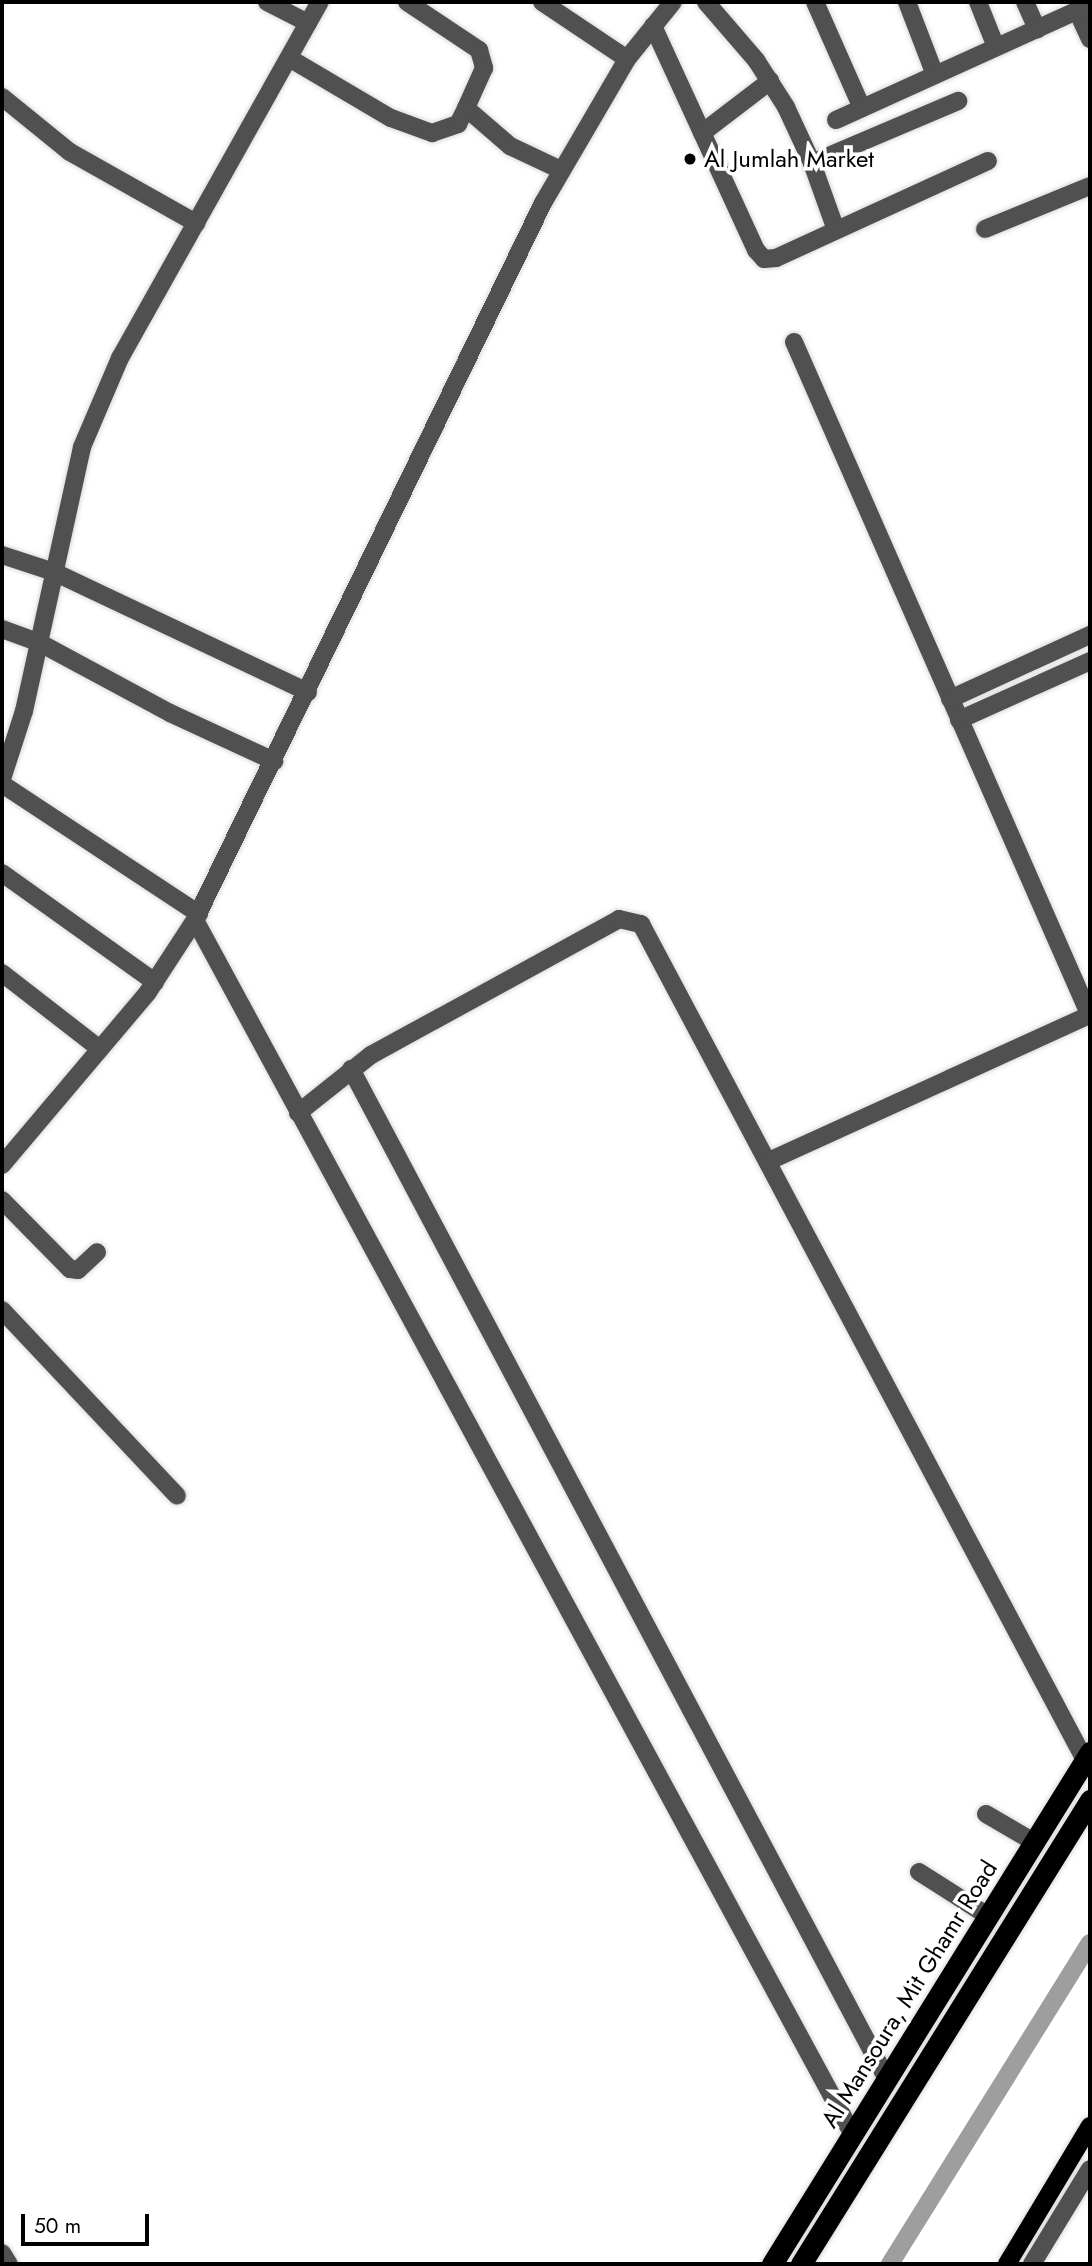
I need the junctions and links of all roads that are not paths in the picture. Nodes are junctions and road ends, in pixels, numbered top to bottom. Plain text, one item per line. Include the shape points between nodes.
1 (267, 2) edge
2 (320, 2) edge
3 (407, 2) edge
4 (542, 2) edge
5 (673, 2) edge
6 (706, 2) edge
7 (815, 2) edge
8 (907, 2) edge
9 (978, 2) edge
10 (1025, 2) edge
11 (1084, 8) edge
12 (308, 23) junction
13 (653, 26) junction
14 (1037, 29) junction
15 (1090, 39) edge
16 (996, 47) junction
17 (289, 58) junction
18 (627, 59) junction
19 (935, 75) junction
20 (770, 81) junction
21 (2, 97) edge
22 (958, 101) dead end
23 (466, 108) junction
24 (862, 108) junction
25 (17, 112) junction
26 (836, 120) dead end
27 (2, 124) edge
28 (702, 133) junction
29 (988, 161) dead end
30 (813, 163) junction
31 (561, 170) junction
32 (1090, 186) edge
33 (196, 223) junction
34 (985, 229) dead end
35 (836, 230) junction
36 (794, 342) dead end
37 (2, 555) edge
38 (54, 572) junction
39 (2, 629) edge
40 (1090, 635) edge
41 (40, 643) junction
42 (1090, 661) edge
43 (308, 692) junction
44 (950, 699) junction
45 (959, 720) junction
46 (274, 761) junction
47 (2, 782) edge
48 (2, 873) edge
49 (197, 917) junction
50 (2, 973) edge
51 (155, 982) junction
52 (1090, 1015) edge
53 (100, 1049) junction
54 (351, 1069) junction
55 (298, 1113) junction
56 (769, 1161) junction
57 (2, 1165) edge
58 (2, 1200) edge
59 (97, 1252) dead end
60 (2, 1310) edge
61 (177, 1496) dead end
62 (1088, 1756) edge
63 (1090, 1800) edge
64 (986, 1814) dead end
65 (1034, 1842) junction
66 (919, 1872) dead end
67 (988, 1916) junction
68 (887, 2079) junction
69 (1090, 2126) edge
70 (853, 2135) junction
71 (1090, 2169) edge
72 (2, 2253) edge
73 (9, 2264) edge
74 (772, 2264) edge
75 (801, 2264) edge
76 (1007, 2264) edge
77 (1031, 2264) edge

1 - 12 street
2 - 12 street
3 - 23 street via 479,50 484,68
4 - 18 street
5 - 13 street
6 - 20 street
7 - 24 street
8 - 19 street
9 - 16 street
10 - 14 street
11 - 14 street
11 - 15 street
12 - 17 street
13 - 18 street
13 - 28 street
14 - 16 street
16 - 19 street
17 - 23 street via 391,118 432,133 458,124
17 - 33 street
18 - 31 street
19 - 24 street
20 - 28 street
20 - 30 street
21 - 25 street
22 - 30 street
23 - 31 street via 510,146
24 - 26 street
25 - 27 street
25 - 33 street via 69,152
28 - 35 street via 756,250 764,258
29 - 35 street
30 - 35 street
31 - 43 street
32 - 34 street
33 - 38 street via 120,358 82,447
36 - 44 street
37 - 38 street
38 - 41 street
38 - 43 street
39 - 41 street
40 - 44 street
41 - 46 street via 170,713
41 - 47 street
42 - 45 street
43 - 46 street
44 - 45 street
45 - 52 street
46 - 49 street
47 - 49 street
48 - 51 street
49 - 51 street
49 - 55 street
50 - 53 street
51 - 53 street
52 - 56 street
53 - 57 street
54 - 55 street
54 - 56 street via 626,918 646,930
54 - 68 street
55 - 70 street
56 - 62 street
58 - 59 street via 70,1269 78,1270
60 - 61 street
62 - 65 highway, Al Mansoura, Mit Ghamr Road
63 - 75 highway, Al Mansoura, Mit Ghamr Road
64 - 65 street
65 - 67 highway, Al Mansoura, Mit Ghamr Road
66 - 67 street
67 - 68 highway, Al Mansoura, Mit Ghamr Road
68 - 70 highway, Al Mansoura, Mit Ghamr Road
69 - 76 main road
70 - 74 highway, Al Mansoura, Mit Ghamr Road
71 - 77 street
72 - 73 street

